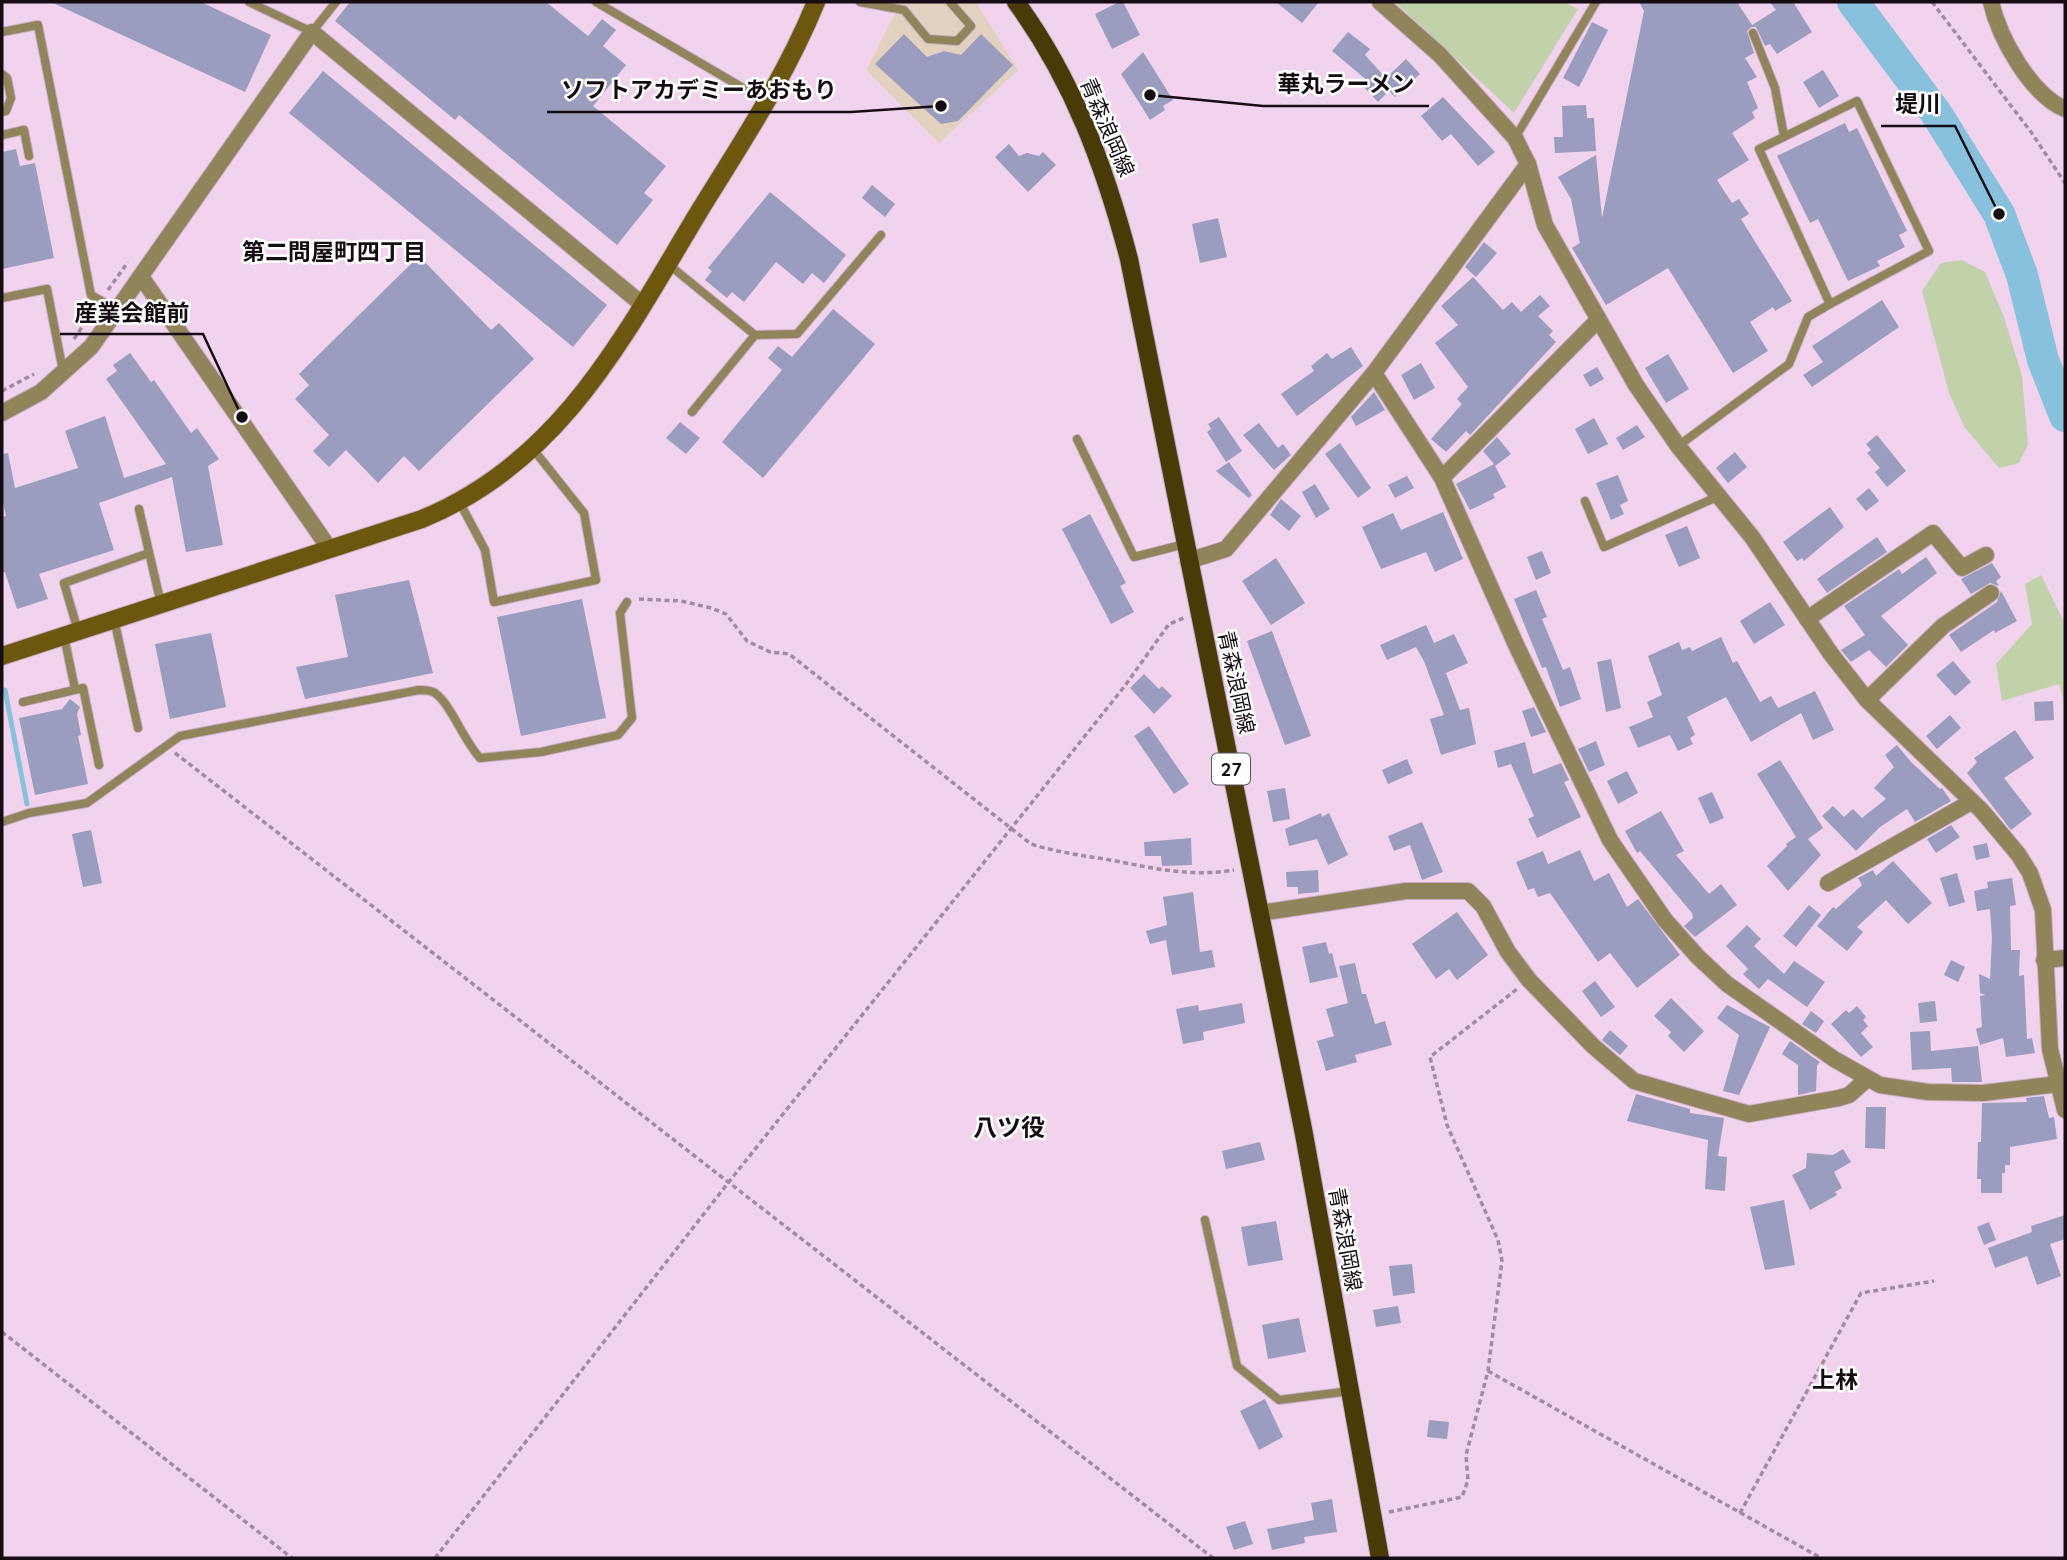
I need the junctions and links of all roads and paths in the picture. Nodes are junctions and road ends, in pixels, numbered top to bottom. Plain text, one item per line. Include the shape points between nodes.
1 (249, 2) edge
2 (336, 2) edge
3 (596, 2) edge
4 (816, 2) edge
5 (860, 2) edge
6 (950, 2) edge
7 (1016, 2) edge
8 (1380, 2) edge
9 (1596, 2) edge
10 (1932, 2) edge
11 (1991, 2) edge
12 (2, 32) edge
13 (312, 32) junction
14 (1753, 33) dead end
15 (2, 74) edge
16 (766, 102) junction
17 (2065, 108) edge
18 (2, 112) edge
19 (2, 135) edge
20 (1784, 136) junction
21 (1515, 138) junction
22 (29, 156) dead end
23 (1528, 164) junction
24 (2065, 183) edge
25 (881, 235) dead end
26 (133, 255) dead end
27 (668, 263) junction
28 (142, 278) junction
29 (2, 298) edge
30 (101, 300) junction
31 (1830, 304) junction
32 (643, 305) junction
33 (118, 310) junction
34 (1598, 320) junction
35 (755, 335) junction
36 (60, 354) junction
37 (1374, 373) junction
38 (64, 374) junction
39 (2, 391) edge
40 (692, 412) dead end
41 (2, 413) edge
42 (1077, 439) dead end
43 (1678, 446) junction
44 (533, 449) junction
45 (1442, 478) junction
46 (1719, 496) junction
47 (1585, 501) dead end
48 (460, 503) junction
49 (139, 509) dead end
50 (329, 548) junction
51 (149, 553) junction
52 (1187, 553) junction
53 (1986, 555) dead end
54 (1991, 593) dead end
55 (627, 602) joint
56 (161, 604) junction
57 (1199, 612) junction
58 (114, 619) junction
59 (1807, 619) junction
60 (71, 633) junction
61 (2, 656) edge
62 (75, 690) junction
63 (1867, 699) junction
64 (23, 702) dead end
65 (138, 728) dead end
66 (165, 745) junction
67 (99, 765) dead end
68 (1971, 802) junction
69 (2, 822) edge
70 (1009, 829) junction
71 (1250, 866) junction
72 (1828, 883) dead end
73 (1260, 913) junction
74 (2065, 958) edge
75 (2044, 960) junction
76 (1529, 980) junction
77 (1866, 1080) junction
78 (2058, 1084) junction
79 (2065, 1110) edge
80 (728, 1183) junction
81 (1205, 1220) dead end
82 (1934, 1281) dead end
83 (2, 1332) edge
84 (1488, 1371) junction
85 (1350, 1391) junction
86 (1740, 1513) junction
87 (1373, 1515) junction
88 (292, 1558) edge
89 (435, 1558) edge
90 (1213, 1558) edge
91 (1380, 1558) edge
92 (1821, 1558) edge

1 - 13 lane
2 - 13 lane
3 - 16 lane
4 - 16 street
5 - 6 lane via 904,10 928,39 957,41 971,26
7 - 52 main road, 青森浪岡線 / 27 via 1079,107 1113,198 1148,344
8 - 21 street via 1440,55
9 - 21 lane
10 - 24 path
11 - 17 street via 1998,30 2023,68 2043,94
12 - 30 lane via 38,24 91,295
13 - 28 street
13 - 32 street
14 - 20 lane via 1775,88
15 - 18 lane via 11,97
16 - 27 street
19 - 22 lane via 24,130
20 - 31 lane via 1759,149
20 - 31 lane via 1857,101 1929,251
21 - 23 street
23 - 34 street via 1545,225
23 - 37 street
25 - 35 lane via 797,334
26 - 30 path
27 - 32 street
27 - 35 lane
28 - 33 street
28 - 50 street
29 - 36 lane via 47,289
30 - 33 lane
30 - 36 path
31 - 43 lane via 1808,317 1789,364
32 - 44 street via 593,383
33 - 38 street
34 - 43 street
34 - 45 street
35 - 40 lane
36 - 38 lane
36 - 39 path
37 - 45 street
37 - 52 street via 1226,549
38 - 41 street via 41,393
42 - 52 lane via 1134,557
43 - 46 street
44 - 48 street
44 - 48 lane via 584,513 596,580 494,602 485,550
45 - 77 street via 1591,805 1665,920 1727,984
46 - 47 lane via 1604,547
46 - 59 street
48 - 50 street
49 - 51 lane
50 - 56 street
51 - 56 lane
51 - 60 lane via 64,583
52 - 57 main road, 青森浪岡線 / 27
53 - 59 street via 1962,568 1933,533
54 - 63 street via 1943,626
55 - 66 lane via 620,613 632,718 618,735 480,758 435,692 419,690 180,736
55 - 70 path via 669,600 726,614 747,641 789,654
56 - 58 street
57 - 70 path via 1169,624
57 - 71 main road, 青森浪岡線 / 27
58 - 60 street
58 - 65 lane
59 - 63 street
60 - 61 street
60 - 62 lane
62 - 64 lane
62 - 67 lane via 83,688
63 - 68 street
66 - 69 lane via 87,803
66 - 80 path
68 - 72 street
68 - 75 street via 2030,873 2043,910
70 - 71 path via 1031,844 1056,852 1167,872 1213,873
70 - 80 path
71 - 73 main road, 青森浪岡線 / 27
73 - 76 street via 1406,891 1468,891 1483,906
73 - 85 main road, 青森浪岡線 / 27
74 - 75 street
75 - 78 street via 2050,1049
76 - 77 street via 1620,1072 1662,1091 1760,1114 1849,1095
76 - 84 path via 1430,1057 1447,1125 1498,1240 1502,1261
77 - 78 street via 1927,1092 1983,1093
78 - 79 street
80 - 89 path
80 - 90 path
81 - 85 lane via 1237,1366 1279,1400
82 - 86 path via 1861,1293
83 - 88 path
84 - 86 path
84 - 87 path via 1466,1455 1468,1480 1462,1497
85 - 87 main road, 青森浪岡線 / 27
86 - 92 path
87 - 91 main road, 青森浪岡線 / 27

